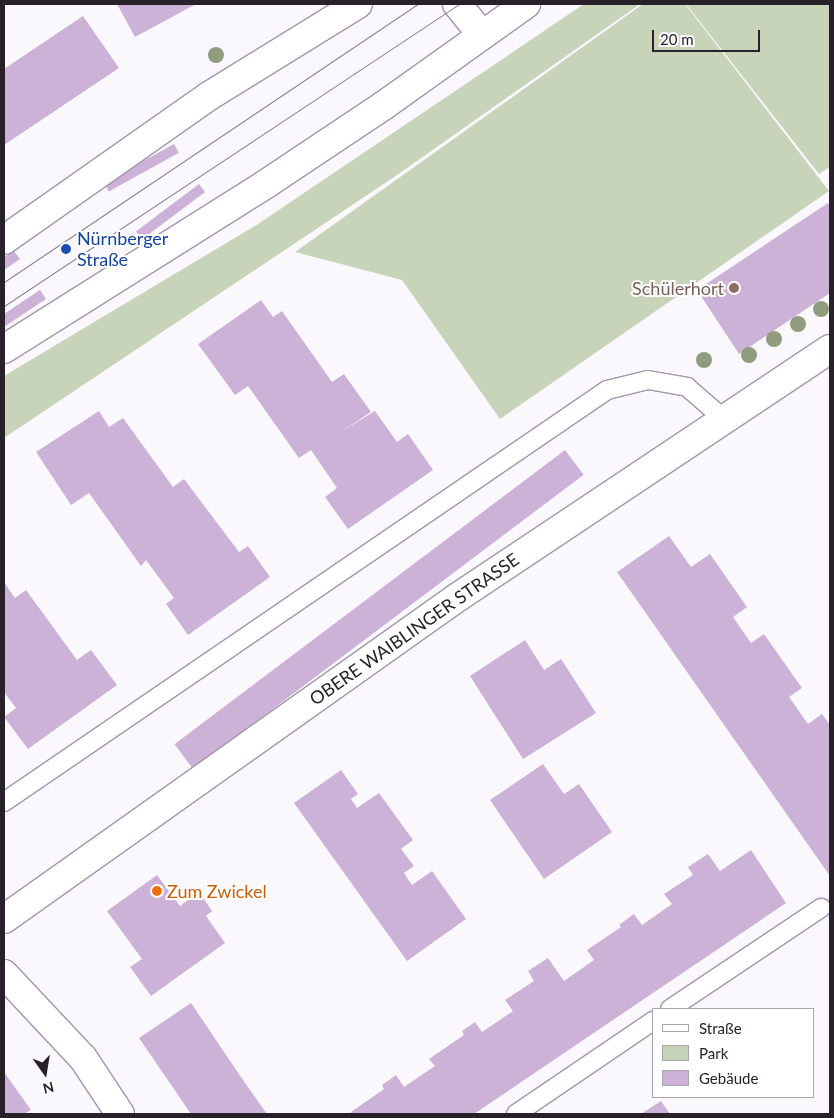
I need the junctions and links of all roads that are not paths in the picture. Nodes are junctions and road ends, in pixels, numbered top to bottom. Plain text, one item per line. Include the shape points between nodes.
1 (358, 4) edge
2 (457, 4) edge
3 (526, 4) edge
4 (482, 35) junction
5 (4, 240) edge
6 (4, 349) edge
7 (830, 349) edge
8 (724, 419) junction
9 (4, 802) edge
10 (821, 908) dead end
11 (4, 919) edge
12 (4, 974) edge
13 (671, 1008) edge
14 (652, 1022) edge
15 (120, 1114) edge
16 (516, 1114) edge

1 - 5 street via 209,96
2 - 4 street
3 - 4 street
4 - 6 street via 266,184
7 - 8 street, OBERE WAIBLINGER STRASSE
8 - 9 lane via 687,387 648,380 607,390
8 - 11 street, OBERE WAIBLINGER STRASSE via 458,597
10 - 13 lane
12 - 15 street via 83,1058
14 - 16 lane

